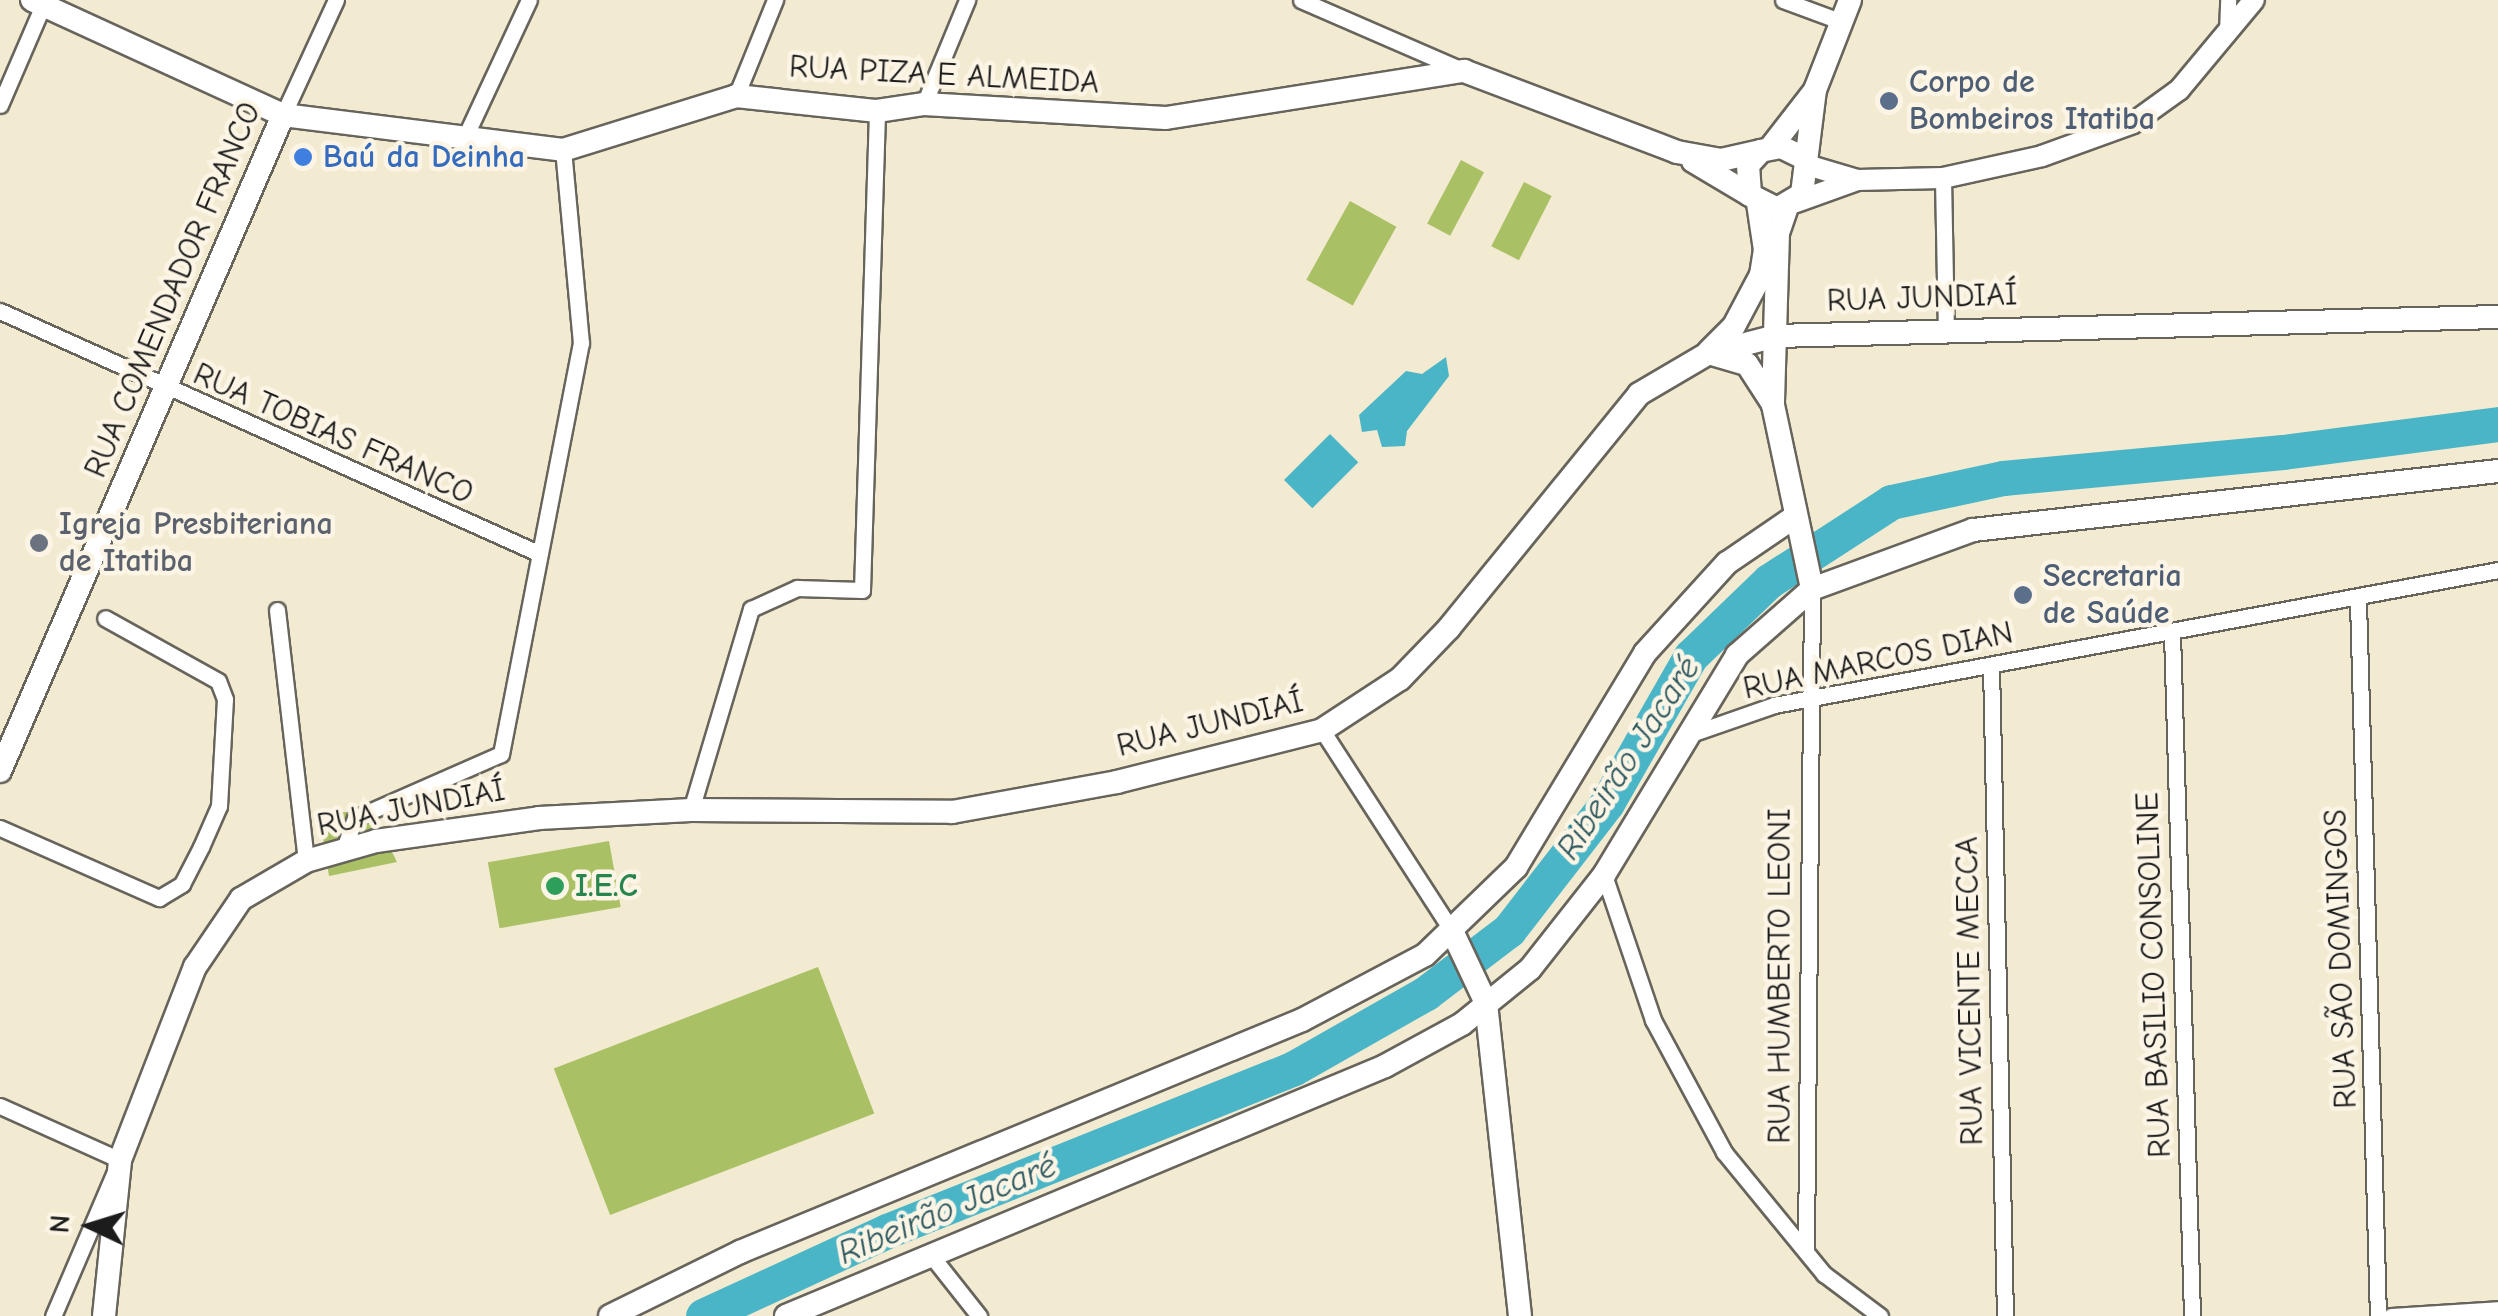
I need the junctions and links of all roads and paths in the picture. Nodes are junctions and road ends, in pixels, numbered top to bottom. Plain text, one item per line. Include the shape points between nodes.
1 (336, 0) edge
2 (529, 0) edge
3 (775, 0) edge
4 (967, 0) edge
5 (1301, 0) edge
6 (1783, 0) edge
7 (2228, 0) edge
8 (2254, 0) edge
9 (40, 2) edge
10 (1846, 11) edge
11 (2227, 34) junction
12 (1464, 71) junction
13 (1816, 90) junction
14 (736, 96) junction
15 (924, 104) junction
16 (0, 105) edge
17 (877, 112) junction
18 (283, 115) junction
19 (465, 137) junction
20 (1766, 149) junction
21 (563, 150) junction
22 (1677, 152) junction
23 (1805, 161) junction
24 (1943, 178) junction
25 (1857, 180) junction
26 (1754, 199) junction
27 (1791, 204) junction
28 (0, 311) edge
29 (2498, 316) edge
30 (1946, 329) junction
31 (1776, 336) junction
32 (1706, 354) junction
33 (166, 391) junction
34 (1774, 406) junction
35 (2498, 470) edge
36 (1795, 524) junction
37 (538, 553) junction
38 (2498, 570) edge
39 (1810, 581) junction
40 (2358, 601) junction
41 (277, 610) dead end
42 (105, 618) dead end
43 (2172, 634) junction
44 (1991, 665) junction
45 (1808, 700) junction
46 (1322, 730) junction
47 (1684, 736) junction
48 (0, 771) edge
49 (691, 810) junction
50 (0, 828) edge
51 (343, 850) junction
52 (306, 861) junction
53 (1604, 876) junction
54 (1454, 936) junction
55 (1484, 999) junction
56 (0, 1106) edge
57 (120, 1160) junction
58 (1806, 1251) junction
59 (934, 1259) junction
60 (2498, 1309) edge
61 (52, 1316) edge
62 (104, 1316) edge
63 (610, 1316) edge
64 (786, 1316) edge
65 (978, 1316) edge
66 (1520, 1316) edge
67 (1880, 1316) edge
68 (2005, 1316) edge
69 (2192, 1316) edge
70 (2378, 1316) edge
71 (2391, 1316) edge

1 - 18 street, RUA COMENDADOR FRANCO
2 - 19 street
3 - 14 street
4 - 15 street
5 - 12 street
6 - 10 street
7 - 11 street
8 - 11 street
9 - 16 street
9 - 18 main road, RUA PIZA E ALMEIDA
10 - 13 main road
11 - 24 street via 2179,90 2133,123 2042,156
12 - 15 main road, RUA PIZA E ALMEIDA via 1166,118
12 - 22 main road
13 - 20 main road
13 - 23 main road
14 - 17 main road, RUA PIZA E ALMEIDA
14 - 21 main road, RUA PIZA E ALMEIDA
15 - 17 main road, RUA PIZA E ALMEIDA
17 - 49 street via 862,590 796,588 752,609
18 - 19 main road, RUA PIZA E ALMEIDA
18 - 33 main road, RUA COMENDADOR FRANCO
19 - 21 main road, RUA PIZA E ALMEIDA
20 - 22 main road via 1721,160
20 - 23 main road
20 - 26 main road via 1746,175
21 - 37 street via 581,344
22 - 26 main road
23 - 25 street
23 - 27 main road via 1806,184
24 - 25 street
24 - 30 street
25 - 27 street
26 - 27 main road
26 - 32 main road via 1766,250 1761,276 1734,326
27 - 31 main road via 1778,232
28 - 33 street, RUA TOBIAS FRANCO
29 - 30 main road, RUA JUNDIAÍ
30 - 31 main road, RUA JUNDIAÍ
31 - 32 main road, RUA JUNDIAÍ
31 - 34 main road
32 - 34 main road via 1746,364
32 - 46 main road, RUA JUNDIAÍ via 1638,394 1449,628 1400,679
33 - 37 street, RUA TOBIAS FRANCO
33 - 48 main road, RUA COMENDADOR FRANCO
34 - 36 main road
35 - 39 main road via 1973,530
36 - 39 main road
36 - 54 main road via 1728,563 1646,653 1516,866
37 - 51 street via 501,754 354,818
38 - 40 street, RUA MARCOS DIAN
39 - 45 street, RUA HUMBERTO LEONI
39 - 47 main road via 1738,655
40 - 43 street, RUA MARCOS DIAN
40 - 70 street, RUA SÃO DOMINGOS
41 - 52 street
42 - 50 street via 218,681 225,698 219,806 182,884 159,898
43 - 44 street, RUA MARCOS DIAN
43 - 69 street, RUA BASILIO CONSOLINE
44 - 45 street, RUA MARCOS DIAN
44 - 68 street, RUA VICENTE MECCA
45 - 47 street, RUA MARCOS DIAN
45 - 58 street, RUA HUMBERTO LEONI
46 - 49 main road, RUA JUNDIAÍ via 1117,782 952,812
46 - 54 street
47 - 53 main road
49 - 51 main road, RUA JUNDIAÍ via 538,818
51 - 52 main road, RUA JUNDIAÍ
52 - 57 main road, RUA JUNDIAÍ via 242,899 215,932
53 - 55 main road via 1530,969
53 - 58 street via 1653,1020 1724,1152
54 - 55 main road
54 - 63 main road via 1302,1020 740,1252
55 - 59 main road via 1385,1066
55 - 66 main road
56 - 57 street
57 - 61 street
57 - 62 main road, RUA JUNDIAÍ
58 - 67 street via 1824,1274
59 - 64 main road
59 - 65 street
60 - 71 street

